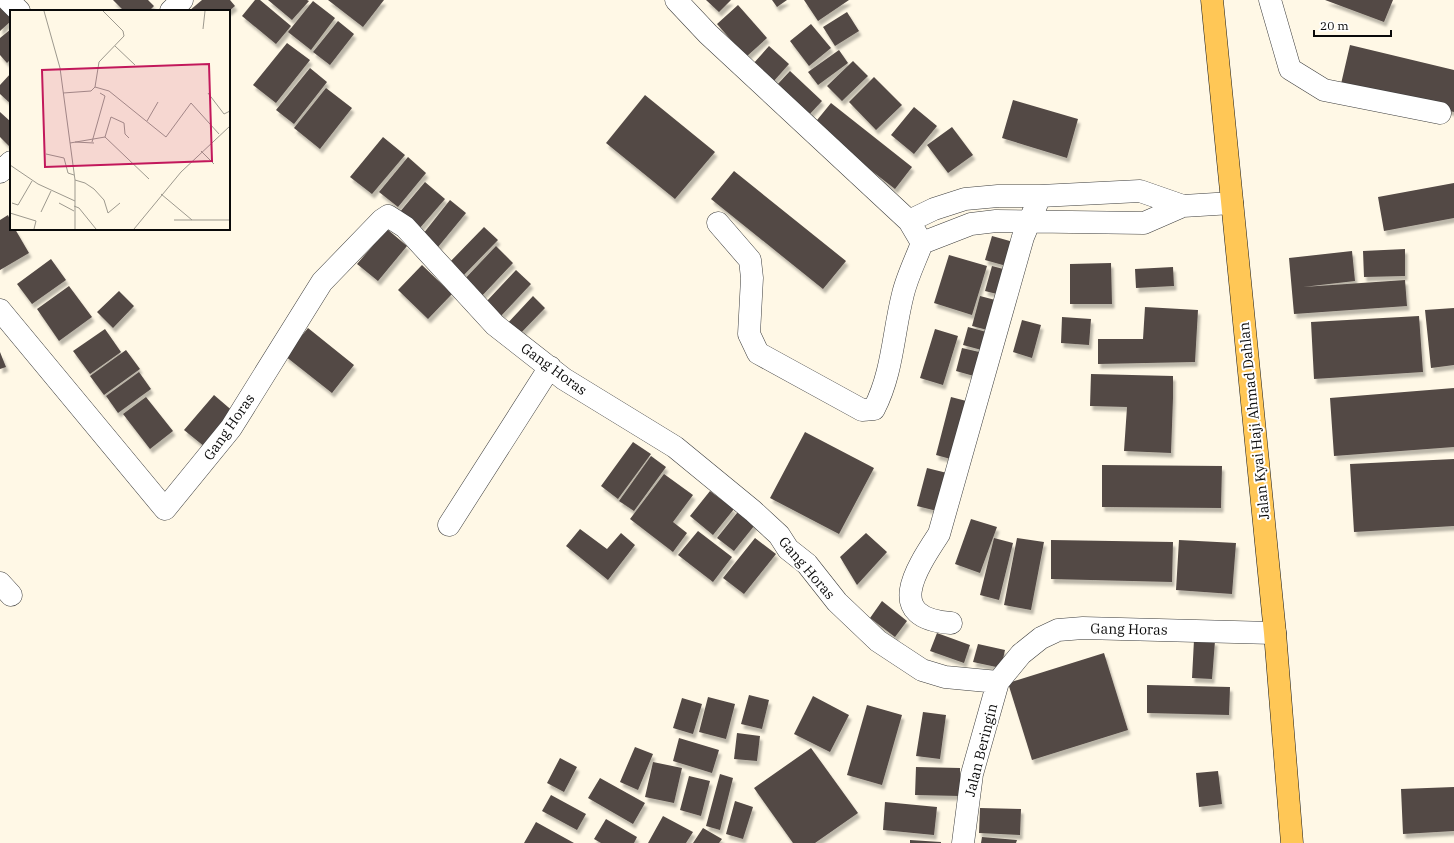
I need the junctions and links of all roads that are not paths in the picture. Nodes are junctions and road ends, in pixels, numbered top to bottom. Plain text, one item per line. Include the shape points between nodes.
1 (8, 0) edge
2 (182, 0) edge
3 (676, 0) edge
4 (1212, 0) edge
5 (1270, 0) edge
6 (18, 10) edge
7 (172, 10) edge
8 (1440, 113) dead end
9 (10, 163) edge
10 (0, 172) edge
11 (1040, 196) junction
12 (1232, 203) junction
13 (1183, 206) junction
14 (909, 221) junction
15 (1030, 222) junction
16 (718, 223) dead end
17 (922, 243) junction
18 (0, 310) edge
19 (550, 367) junction
20 (449, 525) dead end
21 (951, 623) dead end
22 (1275, 633) junction
23 (998, 682) junction
24 (963, 843) edge
25 (1292, 843) edge

1 - 6 street
2 - 7 street
3 - 14 street via 708,34
4 - 12 main road, Jalan Kyai Haji Ahmad Dahlan
5 - 8 street via 1290,69 1324,90
9 - 10 street
11 - 13 street via 1140,191
11 - 14 street via 965,199 934,209
11 - 15 street
12 - 13 street
12 - 22 main road, Jalan Kyai Haji Ahmad Dahlan
13 - 15 street via 1144,222
14 - 17 street
15 - 17 street via 996,221 971,224
15 - 21 street via 1023,237 939,534 914,579 910,596 913,609 923,618
16 - 17 street via 750,260 752,278 749,334 758,353 862,410 874,409 880,398 890,369 903,292
18 - 19 street, Gang Horas via 165,509 231,428 322,282 388,216 405,227 495,325
19 - 20 street
19 - 23 street, Gang Horas via 564,379 675,447 753,511 779,535 788,549 807,564 858,624 893,652 922,670 945,677
22 - 23 street, Gang Horas via 1068,629 1052,632 1041,638 1021,654
22 - 25 main road, Jalan Kyai Haji Ahmad Dahlan
23 - 24 street, Jalan Beringin via 972,774

